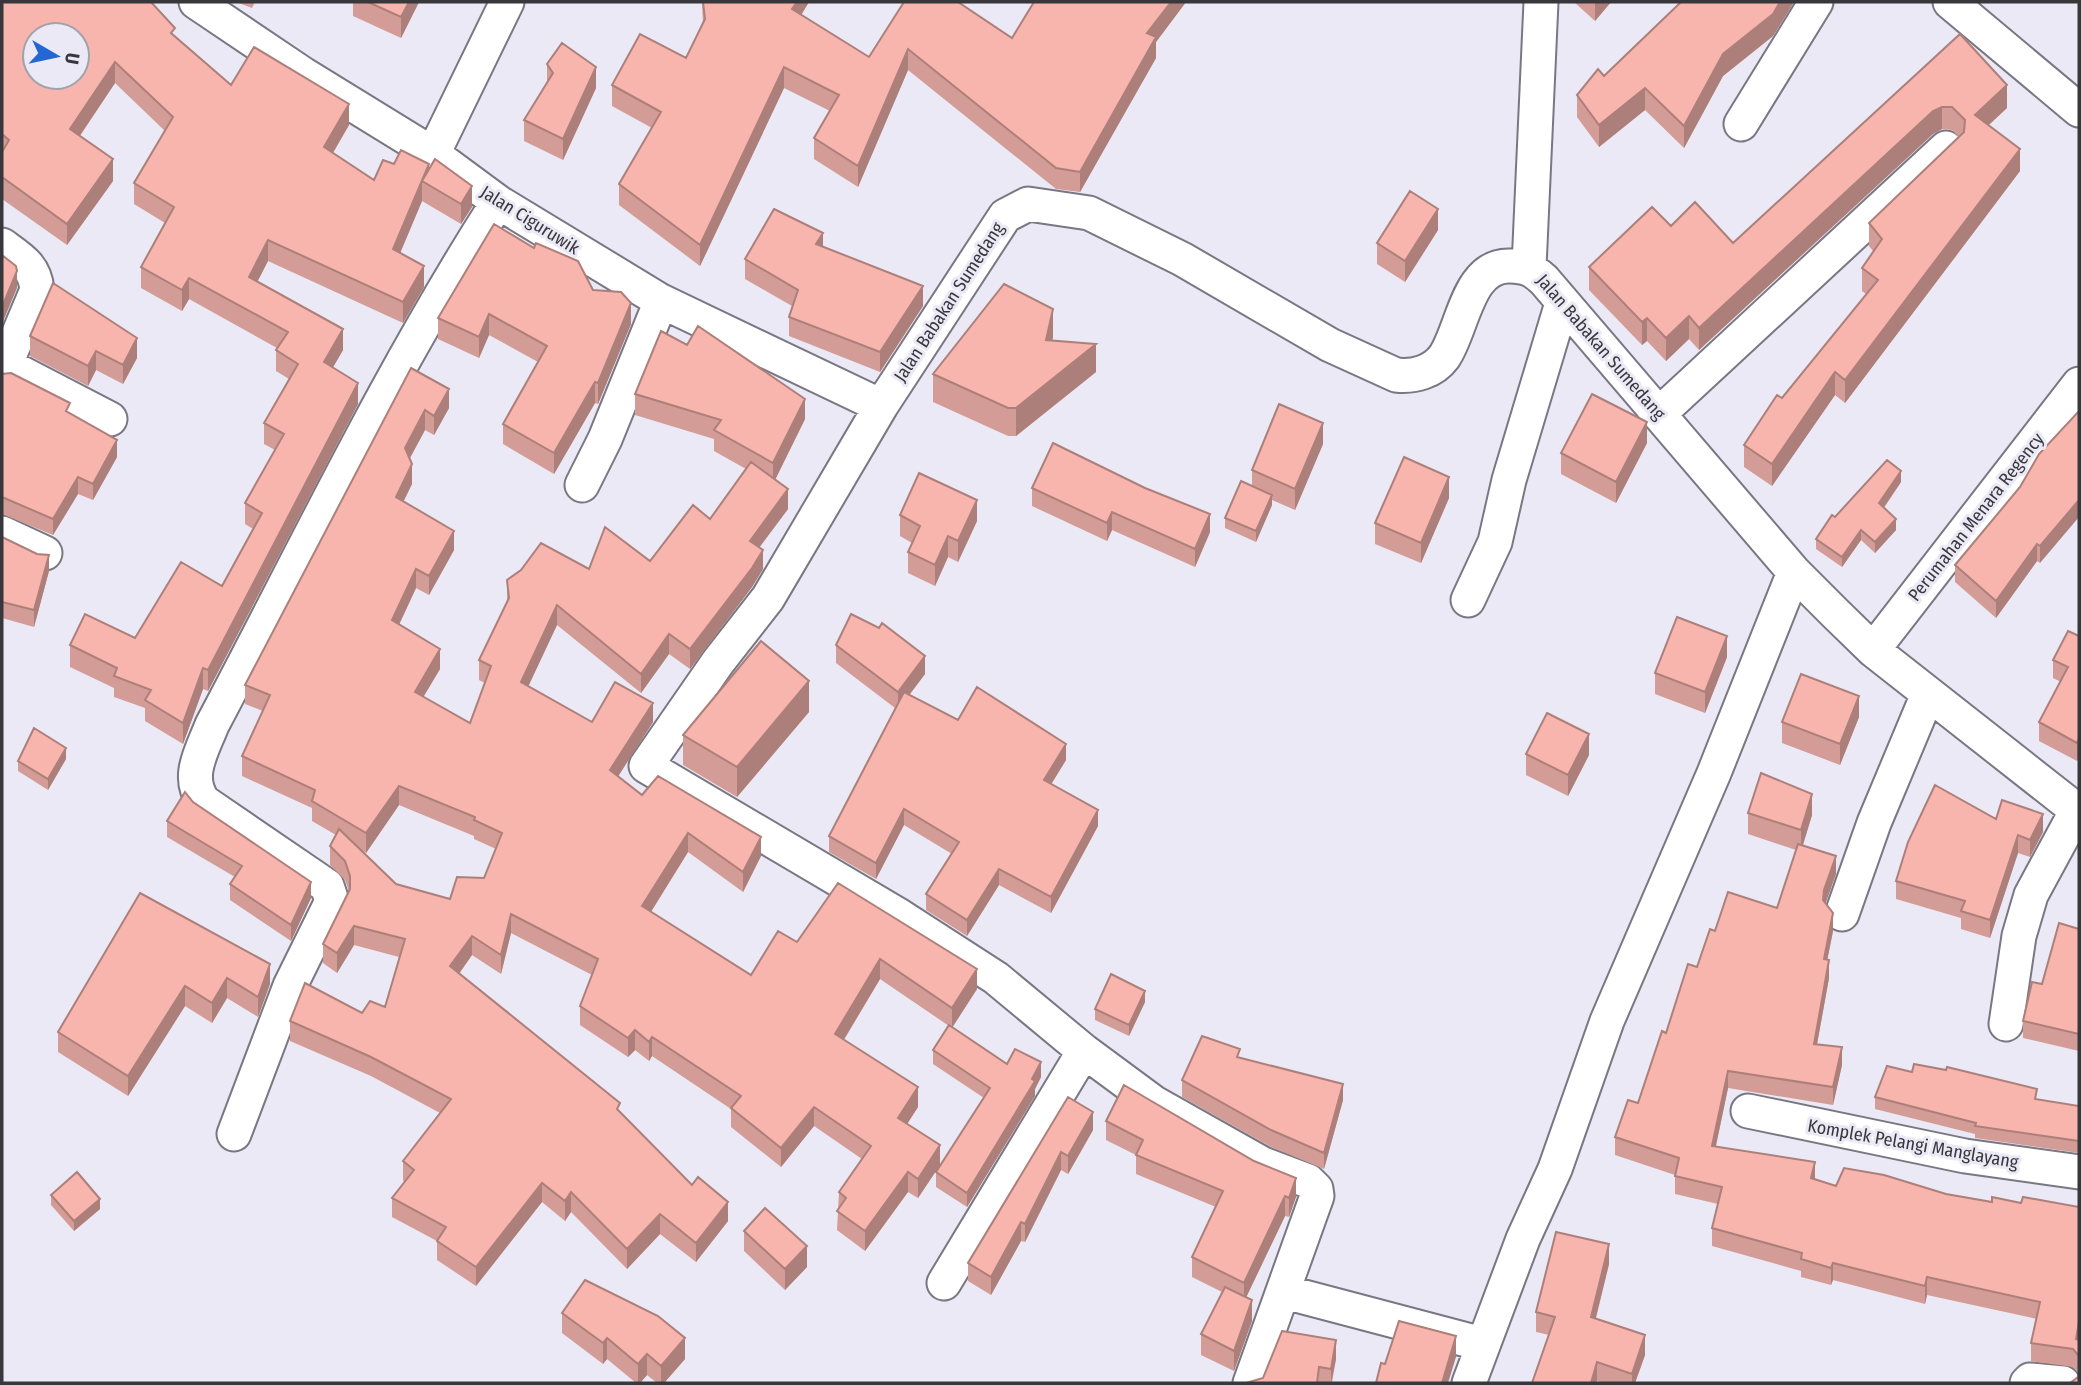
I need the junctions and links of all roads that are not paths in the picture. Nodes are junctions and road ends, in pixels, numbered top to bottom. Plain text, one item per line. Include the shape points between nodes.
1 (196, 2) edge
2 (507, 2) edge
3 (1541, 2) edge
4 (1816, 2) edge
5 (1950, 2) edge
6 (2079, 110) edge
7 (1741, 124) dead end
8 (1946, 148) edge
9 (433, 154) junction
10 (498, 202) junction
11 (2, 245) edge
12 (1529, 267) junction
13 (662, 301) junction
14 (1562, 303) junction
15 (4, 369) edge
16 (2079, 384) edge
17 (881, 406) junction
18 (1659, 414) junction
19 (110, 419) dead end
20 (582, 485) dead end
21 (2, 533) edge
22 (45, 553) edge
23 (1794, 572) junction
24 (1468, 600) dead end
25 (1873, 650) junction
26 (1928, 694) junction
27 (2078, 811) edge
28 (1842, 915) dead end
29 (2006, 1024) dead end
30 (1084, 1051) junction
31 (1748, 1111) dead end
32 (234, 1134) dead end
33 (2079, 1172) edge
34 (944, 1283) dead end
35 (1285, 1292) junction
36 (1482, 1344) junction
37 (1250, 1383) edge
38 (1469, 1383) edge
39 (2027, 1383) edge
40 (2063, 1383) edge

1 - 9 street, Jalan Ciguruwik
2 - 9 street
3 - 12 street
4 - 7 street
5 - 6 street
8 - 18 street
9 - 10 street, Jalan Ciguruwik
10 - 13 street, Jalan Ciguruwik
10 - 32 street via 442,290 355,446 212,725 194,772 194,784 204,802 327,886 331,894 330,908 290,986
11 - 15 street via 27,262 36,276 37,290
12 - 14 street, Jalan Babakan Sumedang
12 - 17 street, Jalan Babakan Sumedang via 1503,265 1479,279 1444,358 1426,372 1408,376 1330,345 1182,259 1089,213 1028,204 1005,216
13 - 17 street, Jalan Ciguruwik
13 - 20 street
14 - 18 street, Jalan Babakan Sumedang
14 - 24 street via 1494,542
15 - 19 street
16 - 25 street, Perumahan Menara Regency
17 - 30 street, Jalan Babakan Sumedang via 768,598 646,766 996,978
18 - 23 street, Jalan Babakan Sumedang
21 - 22 street
23 - 25 street, Jalan Babakan Sumedang
23 - 36 street via 1607,1021 1555,1169
25 - 26 street, Jalan Babakan Sumedang
26 - 27 street, Jalan Babakan Sumedang
26 - 28 street via 1874,823
27 - 29 street via 2031,895 2019,936
30 - 34 street
30 - 35 street via 1153,1102 1316,1189
31 - 33 street, Komplek Pelangi Manglayang via 1965,1156
35 - 36 street
35 - 37 street
36 - 38 street
39 - 40 street

